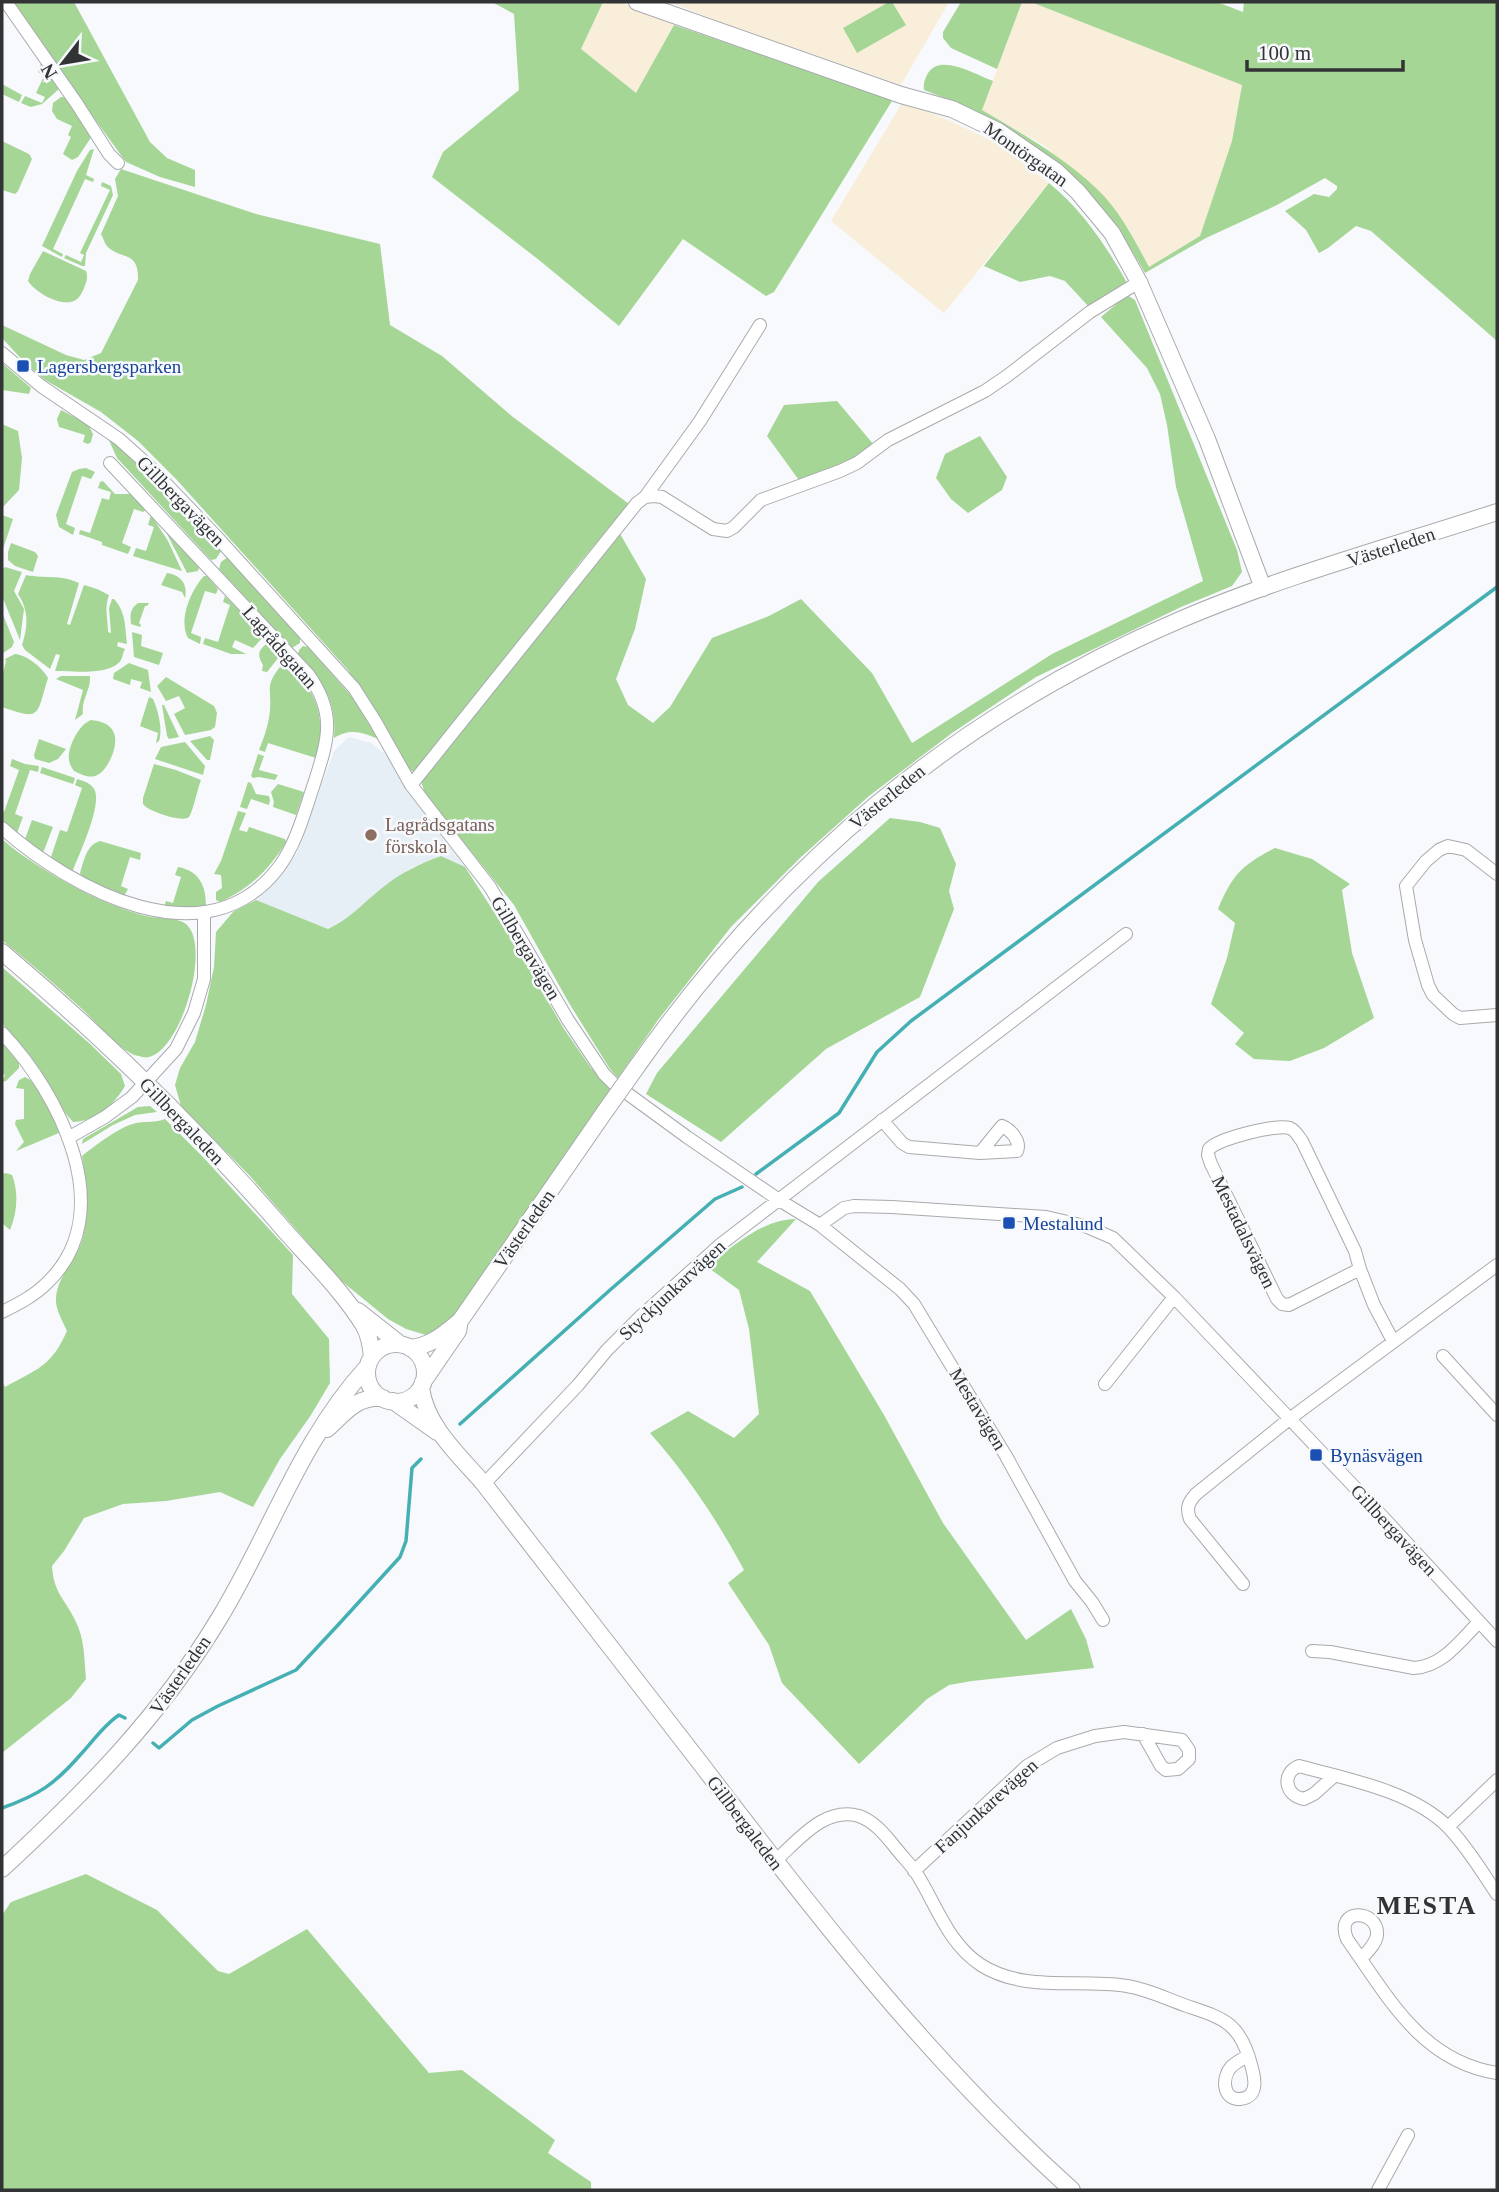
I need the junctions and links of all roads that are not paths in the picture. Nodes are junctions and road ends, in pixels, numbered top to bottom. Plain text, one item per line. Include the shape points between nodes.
1 (6, 2) edge
2 (637, 2) edge
3 (118, 163) dead end
4 (1139, 282) junction
5 (760, 325) dead end
6 (2, 353) edge
7 (110, 463) dead end
8 (645, 497) junction
9 (1497, 512) edge
10 (1263, 588) junction
11 (411, 785) junction
12 (2, 828) edge
13 (1497, 874) edge
14 (204, 913) junction
15 (1126, 934) dead end
16 (2, 952) edge
17 (1497, 1015) edge
18 (2, 1033) edge
19 (145, 1082) junction
20 (882, 1120) junction
21 (68, 1138) junction
22 (980, 1153) dead end
23 (779, 1200) junction
24 (820, 1225) junction
25 (1497, 1265) edge
26 (1360, 1269) junction
27 (1174, 1297) junction
28 (348, 1303) junction
29 (2, 1312) edge
30 (460, 1321) junction
31 (1393, 1341) junction
32 (405, 1346) junction
33 (1443, 1356) dead end
34 (370, 1362) junction
35 (1105, 1384) dead end
36 (422, 1385) junction
37 (388, 1400) junction
38 (1497, 1415) edge
39 (1288, 1420) junction
40 (442, 1435) junction
41 (310, 1446) junction
42 (484, 1485) junction
43 (1243, 1584) dead end
44 (1103, 1620) dead end
45 (1479, 1622) junction
46 (1497, 1641) edge
47 (1312, 1651) dead end
48 (1143, 1734) dead end
49 (1334, 1776) dead end
50 (1497, 1780) edge
51 (1448, 1827) junction
52 (775, 1861) junction
53 (2, 1869) edge
54 (914, 1871) junction
55 (1497, 1894) edge
56 (1361, 1959) dead end
57 (1248, 2055) dead end
58 (1497, 2073) edge
59 (1408, 2135) dead end
60 (1072, 2190) edge
61 (1378, 2190) edge

1 - 3 street
2 - 4 main road, Montörgatan via 952,109 998,131 1078,192 1112,233
4 - 8 street via 1083,317 985,391 888,440 857,463 761,500 727,531 713,529 662,497
4 - 10 main road, Montörgatan via 1207,439
5 - 8 street
6 - 11 street, Gillbergavägen via 119,439 216,536 354,688
7 - 14 street, Lagrådsgatan via 308,674 327,713 324,753 286,857 256,889
8 - 11 street
9 - 10 main road, Västerleden
10 - 30 main road, Västerleden, bridge via 1183,618 1090,662 994,718 900,784 819,853 755,917 688,996
11 - 23 street, Gillbergavägen via 490,887 604,1074 628,1096
12 - 14 street, Lagrådsgatan via 52,867 131,905 159,912
13 - 17 street via 1466,850 1448,846 1426,861 1406,886 1415,940 1433,995 1460,1018
14 - 19 street via 204,979 194,1013 176,1049
15 - 20 street, Styckjunkarvägen
16 - 19 main road, Gillbergaleden
18 - 21 street via 38,1077
19 - 21 street via 120,1107
19 - 28 main road, Gillbergaleden via 268,1210
20 - 22 street via 909,1147
20 - 23 street, Styckjunkarvägen
21 - 29 street via 81,1191 78,1230 49,1282
23 - 24 street, Gillbergavägen
23 - 42 street, Styckjunkarvägen via 721,1244 640,1317
24 - 27 street, Gillbergavägen via 836,1212 854,1206 1068,1221 1114,1238
24 - 44 street, Mestavägen via 914,1304 1075,1581
25 - 31 street
26 - 26 street, Mestadalsvägen via 1289,1305 1282,1304 1211,1164 1209,1149 1237,1135 1287,1127 1294,1130 1356,1251
26 - 31 street, Mestadalsvägen
27 - 35 street
27 - 39 street, Gillbergavägen
28 - 32 main road, Gillbergaleden
28 - 34 main road, Gillbergaleden via 365,1327 371,1344
30 - 32 main road, Västerleden via 424,1347
30 - 36 main road, Västerleden
31 - 39 street
32 - 34 main road via 384,1346
32 - 36 main road via 418,1354 424,1365
33 - 38 street
34 - 37 main road via 369,1382 374,1392
34 - 41 main road, Västerleden
36 - 37 main road via 409,1398
36 - 40 main road, Gillbergaleden via 422,1399
37 - 40 main road, Gillbergaleden
37 - 41 main road, Västerleden via 370,1397 354,1405
39 - 43 street via 1189,1503 1190,1519
39 - 45 street, Gillbergavägen
40 - 42 main road, Gillbergaleden
41 - 53 main road, Västerleden via 235,1591 175,1685 94,1782
42 - 52 main road, Gillbergaleden
45 - 46 street, Gillbergavägen
45 - 47 street via 1442,1658 1424,1667
48 - 54 street, Fanjunkarevägen via 1095,1736 1042,1756
49 - 51 street via 1387,1791
50 - 51 street
51 - 55 street
52 - 54 street via 821,1821 846,1814 874,1825
52 - 60 main road, Gillbergaleden via 919,2037
54 - 57 street via 950,1933 969,1956 988,1969 1020,1980 1127,1986 1150,1992 1229,2022 1241,2035
56 - 58 street via 1395,2008 1433,2047 1462,2064
59 - 61 street

